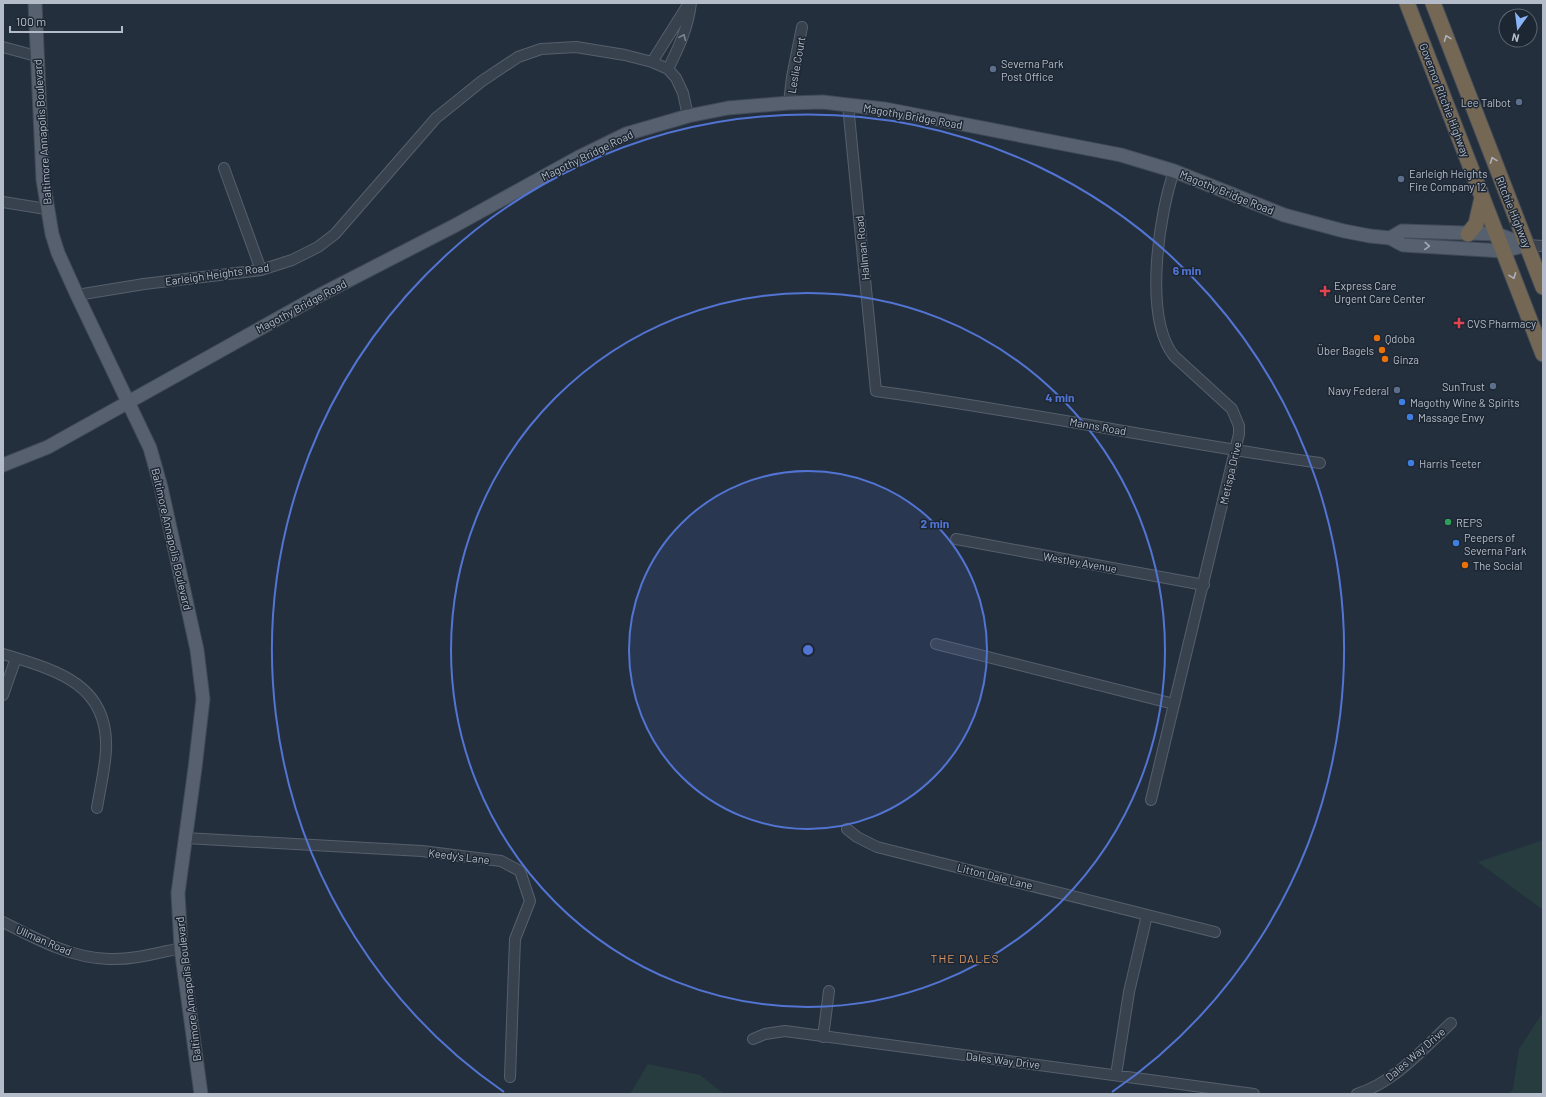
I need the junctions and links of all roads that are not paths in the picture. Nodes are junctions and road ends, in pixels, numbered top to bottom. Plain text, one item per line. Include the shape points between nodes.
1 (35, 3) edge
2 (690, 3) edge
3 (1407, 3) edge
4 (1433, 3) edge
5 (802, 27) dead end
6 (3, 47) edge
7 (36, 56) junction
8 (652, 62) junction
9 (668, 69) junction
10 (789, 103) junction
11 (848, 104) junction
12 (688, 116) junction
13 (224, 168) dead end
14 (1174, 170) junction
15 (1482, 197) junction
16 (3, 202) edge
17 (46, 209) junction
18 (1468, 234) junction
19 (1497, 234) junction
20 (1390, 238) junction
21 (1527, 245) junction
22 (1543, 246) edge
23 (1503, 251) junction
24 (261, 270) junction
25 (1543, 287) edge
26 (77, 296) junction
27 (1543, 354) edge
28 (876, 391) joint
29 (129, 401) junction
30 (1236, 451) junction
31 (1320, 463) dead end
32 (3, 465) edge
33 (956, 540) dead end
34 (1204, 585) junction
35 (936, 644) dead end
36 (3, 654) edge
37 (16, 658) junction
38 (3, 694) edge
39 (1174, 704) junction
40 (1152, 800) dead end
41 (98, 808) dead end
42 (848, 829) dead end
43 (185, 838) junction
44 (1147, 915) junction
45 (3, 922) edge
46 (1215, 932) dead end
47 (181, 948) junction
48 (829, 991) dead end
49 (1451, 1023) dead end
50 (823, 1037) junction
51 (753, 1039) dead end
52 (1116, 1075) junction
53 (510, 1077) dead end
54 (201, 1094) edge
55 (1254, 1094) edge
56 (1357, 1094) edge

1 - 7 main road, Baltimore Annapolis Boulevard
2 - 8 street
9 -> 2 street via 685,35
3 - 15 highway, Governor Ritchie Highway
21 -> 4 highway, Ritchie Highway
5 - 10 street, Leslie Court
6 - 7 street
7 - 17 main road, Baltimore Annapolis Boulevard
8 - 9 street, Earleigh Heights Road
8 - 24 street, Earleigh Heights Road via 576,47 541,49 518,57 482,81 436,118 335,234 318,247 292,260
9 - 12 street via 676,78 683,93
10 - 11 main road, Magothy Bridge Road
10 - 12 main road, Magothy Bridge Road via 728,108
11 - 14 main road, Magothy Bridge Road via 901,112 1121,156
11 - 28 street, Hallman Road
12 - 29 main road, Magothy Bridge Road via 626,134 579,157 454,226 320,295
13 - 24 street
14 - 20 main road, Magothy Bridge Road via 1284,215 1344,231
14 - 30 street, Metispa Drive via 1167,192 1160,233 1156,282 1161,328 1168,348 1174,356 1232,409 1239,434
15 - 18 highway via 1476,224
15 - 19 highway, Governor Ritchie Highway
16 - 17 street
17 - 26 main road, Baltimore Annapolis Boulevard via 58,254
18 - 19 main road, Magothy Bridge Road
18 - 20 main road, Magothy Bridge Road via 1402,231
19 - 21 main road, Magothy Bridge Road
19 - 23 highway, Governor Ritchie Highway
20 -> 23 main road, Magothy Bridge Road via 1403,245
21 - 22 street
21 - 23 main road, Magothy Bridge Road
21 - 25 highway, Ritchie Highway
23 -> 27 highway, Governor Ritchie Highway
24 - 26 street, Earleigh Heights Road via 144,284
26 - 29 main road, Baltimore Annapolis Boulevard
28 - 30 street, Manns Road via 967,403
29 - 32 main road, Magothy Bridge Road via 48,447
29 - 43 main road, Baltimore Annapolis Boulevard via 150,448 161,487 197,650 203,699
30 - 31 street, Manns Road
30 - 34 street, Metispa Drive
33 - 34 street, Westley Avenue
34 - 39 street, Metispa Drive
35 - 39 street
36 - 37 street
37 - 38 street
37 - 41 street via 66,676 86,691 96,707 102,722 106,751
39 - 40 street, Metispa Drive
42 - 44 street, Litton Dale Lane via 857,837 877,847
43 - 47 main road, Baltimore Annapolis Boulevard via 178,893
43 - 53 street, Keedy's Lane via 422,851 501,861 520,871 530,901 515,939
44 - 46 street, Litton Dale Lane
44 - 52 street via 1129,992
45 - 47 street, Ullman Road via 44,943 84,956 127,958
47 - 54 main road, Baltimore Annapolis Boulevard
48 - 50 street
49 - 56 street, Dales Way Drive via 1396,1073
50 - 51 street, Dales Way Drive via 775,1031
50 - 52 street, Dales Way Drive
52 - 55 street, Dales Way Drive

